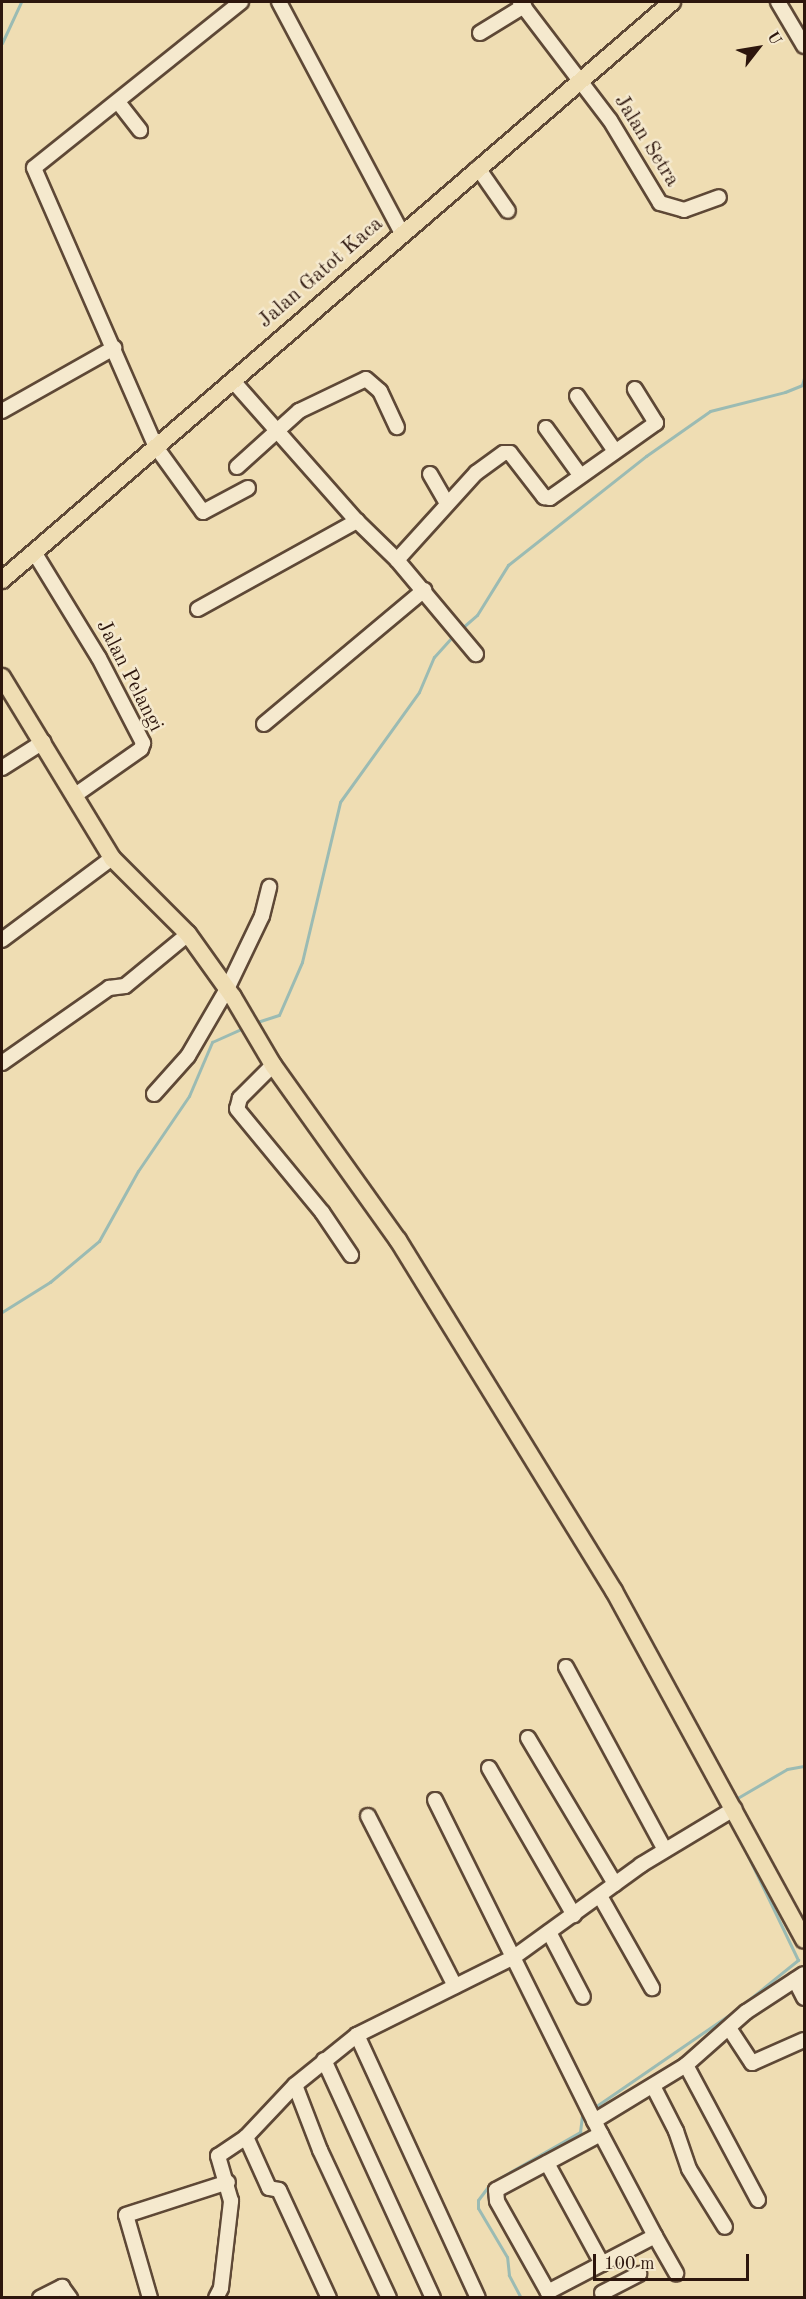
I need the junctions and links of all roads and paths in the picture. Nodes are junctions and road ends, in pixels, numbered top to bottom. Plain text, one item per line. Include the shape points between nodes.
1 (241, 2) edge
2 (279, 2) edge
3 (672, 2) edge
4 (778, 2) edge
5 (522, 4) edge
6 (480, 33) dead end
7 (804, 46) edge
8 (580, 79) junction
9 (118, 102) junction
10 (140, 130) dead end
11 (478, 168) junction
12 (719, 197) dead end
13 (508, 210) dead end
14 (402, 233) junction
15 (114, 348) junction
16 (233, 381) junction
17 (635, 389) dead end
18 (577, 396) dead end
19 (2, 411) edge
20 (397, 426) dead end
21 (275, 428) junction
22 (546, 428) dead end
23 (156, 447) junction
24 (615, 451) junction
25 (237, 467) dead end
26 (430, 474) dead end
27 (580, 475) junction
28 (248, 488) dead end
29 (447, 504) junction
30 (357, 520) junction
31 (34, 552) junction
32 (398, 560) junction
33 (3, 574) edge
34 (424, 590) junction
35 (198, 609) dead end
36 (476, 654) dead end
37 (4, 686) edge
38 (264, 724) dead end
39 (43, 742) junction
40 (2, 768) edge
41 (74, 796) junction
42 (112, 858) junction
43 (268, 888) dead end
44 (188, 934) junction
45 (2, 940) edge
46 (227, 989) junction
47 (2, 1064) edge
48 (273, 1065) junction
49 (154, 1094) dead end
50 (351, 1255) dead end
51 (566, 1667) dead end
52 (528, 1738) dead end
53 (489, 1768) dead end
54 (435, 1800) dead end
55 (734, 1809) junction
56 (368, 1816) dead end
57 (665, 1850) junction
58 (615, 1884) junction
59 (600, 1896) junction
60 (574, 1915) junction
61 (549, 1932) junction
62 (804, 1940) edge
63 (514, 1957) junction
64 (800, 1977) edge
65 (455, 1986) junction
66 (652, 1988) dead end
67 (583, 1997) dead end
68 (804, 1998) edge
69 (729, 2028) junction
70 (357, 2035) junction
71 (804, 2040) edge
72 (324, 2060) junction
73 (686, 2065) junction
74 (295, 2085) junction
75 (653, 2086) junction
76 (594, 2121) junction
77 (600, 2134) junction
78 (246, 2137) junction
79 (547, 2163) junction
80 (228, 2181) junction
81 (758, 2200) dead end
82 (725, 2227) dead end
83 (655, 2236) junction
84 (602, 2264) junction
85 (588, 2272) junction
86 (676, 2273) dead end
87 (639, 2274) dead end
88 (598, 2295) edge
89 (40, 2298) edge
90 (70, 2298) edge
91 (150, 2298) edge
92 (216, 2298) edge
93 (329, 2298) edge
94 (389, 2298) edge
95 (433, 2298) edge
96 (478, 2298) edge

1 - 9 street
2 - 14 street
3 - 8 main road, Jalan Gatot Kaca
4 - 7 street
5 - 6 street
5 - 8 street, Jalan Setra
8 - 11 main road, Jalan Gatot Kaca
8 - 12 street, Jalan Setra via 627,146 660,203 684,210
9 - 10 street
9 - 15 street via 34,168
11 - 13 street
11 - 14 main road, Jalan Gatot Kaca
14 - 16 main road, Jalan Gatot Kaca
15 - 19 street
15 - 23 street
16 - 21 street
16 - 23 main road, Jalan Gatot Kaca
17 - 24 street via 656,423
18 - 24 street
20 - 21 street via 381,391 366,379 312,404
21 - 25 street
21 - 30 street
22 - 27 street
23 - 28 street via 204,512
23 - 31 main road, Jalan Gatot Kaca
24 - 27 street
26 - 29 street
27 - 29 street via 547,498 510,453 504,453 476,473
29 - 32 street
30 - 32 street
30 - 35 street
31 - 33 main road, Jalan Gatot Kaca
31 - 41 street, Jalan Pelangi via 99,658 143,743 141,750
32 - 34 street
34 - 36 street
34 - 38 street
37 - 39 main road
39 - 40 street
39 - 41 main road
41 - 42 main road
42 - 44 main road
42 - 45 street
43 - 46 street via 262,916
44 - 46 main road
44 - 47 street via 125,986 109,988
46 - 48 main road
46 - 49 street via 188,1056
48 - 50 street via 240,1098 237,1109 322,1212
48 - 55 main road via 398,1240 614,1591
51 - 57 street
52 - 58 street
53 - 60 street
54 - 63 street
55 - 57 street
55 - 62 main road
56 - 65 street
57 - 58 street
58 - 59 street
59 - 60 street
59 - 66 street
60 - 61 street
61 - 63 street
61 - 67 street
63 - 65 street
63 - 76 street
64 - 68 street
64 - 69 street via 765,1997
65 - 70 street
69 - 71 street via 752,2063
69 - 73 street
70 - 72 street
70 - 96 street
72 - 74 street
72 - 95 street
73 - 75 street
73 - 81 street
74 - 78 street
74 - 94 street via 320,2150
75 - 76 street
75 - 82 street via 676,2131 689,2169
76 - 77 street
77 - 79 street
77 - 83 street
78 - 80 street via 218,2157
78 - 93 street via 269,2188 279,2190
79 - 84 street
79 - 85 street via 499,2187 497,2201 548,2292
80 - 91 street via 126,2215
80 - 92 street via 231,2201 221,2288
83 - 84 street
83 - 86 street
84 - 85 street
85 - 88 street
87 - 88 street
89 - 90 street via 62,2287

